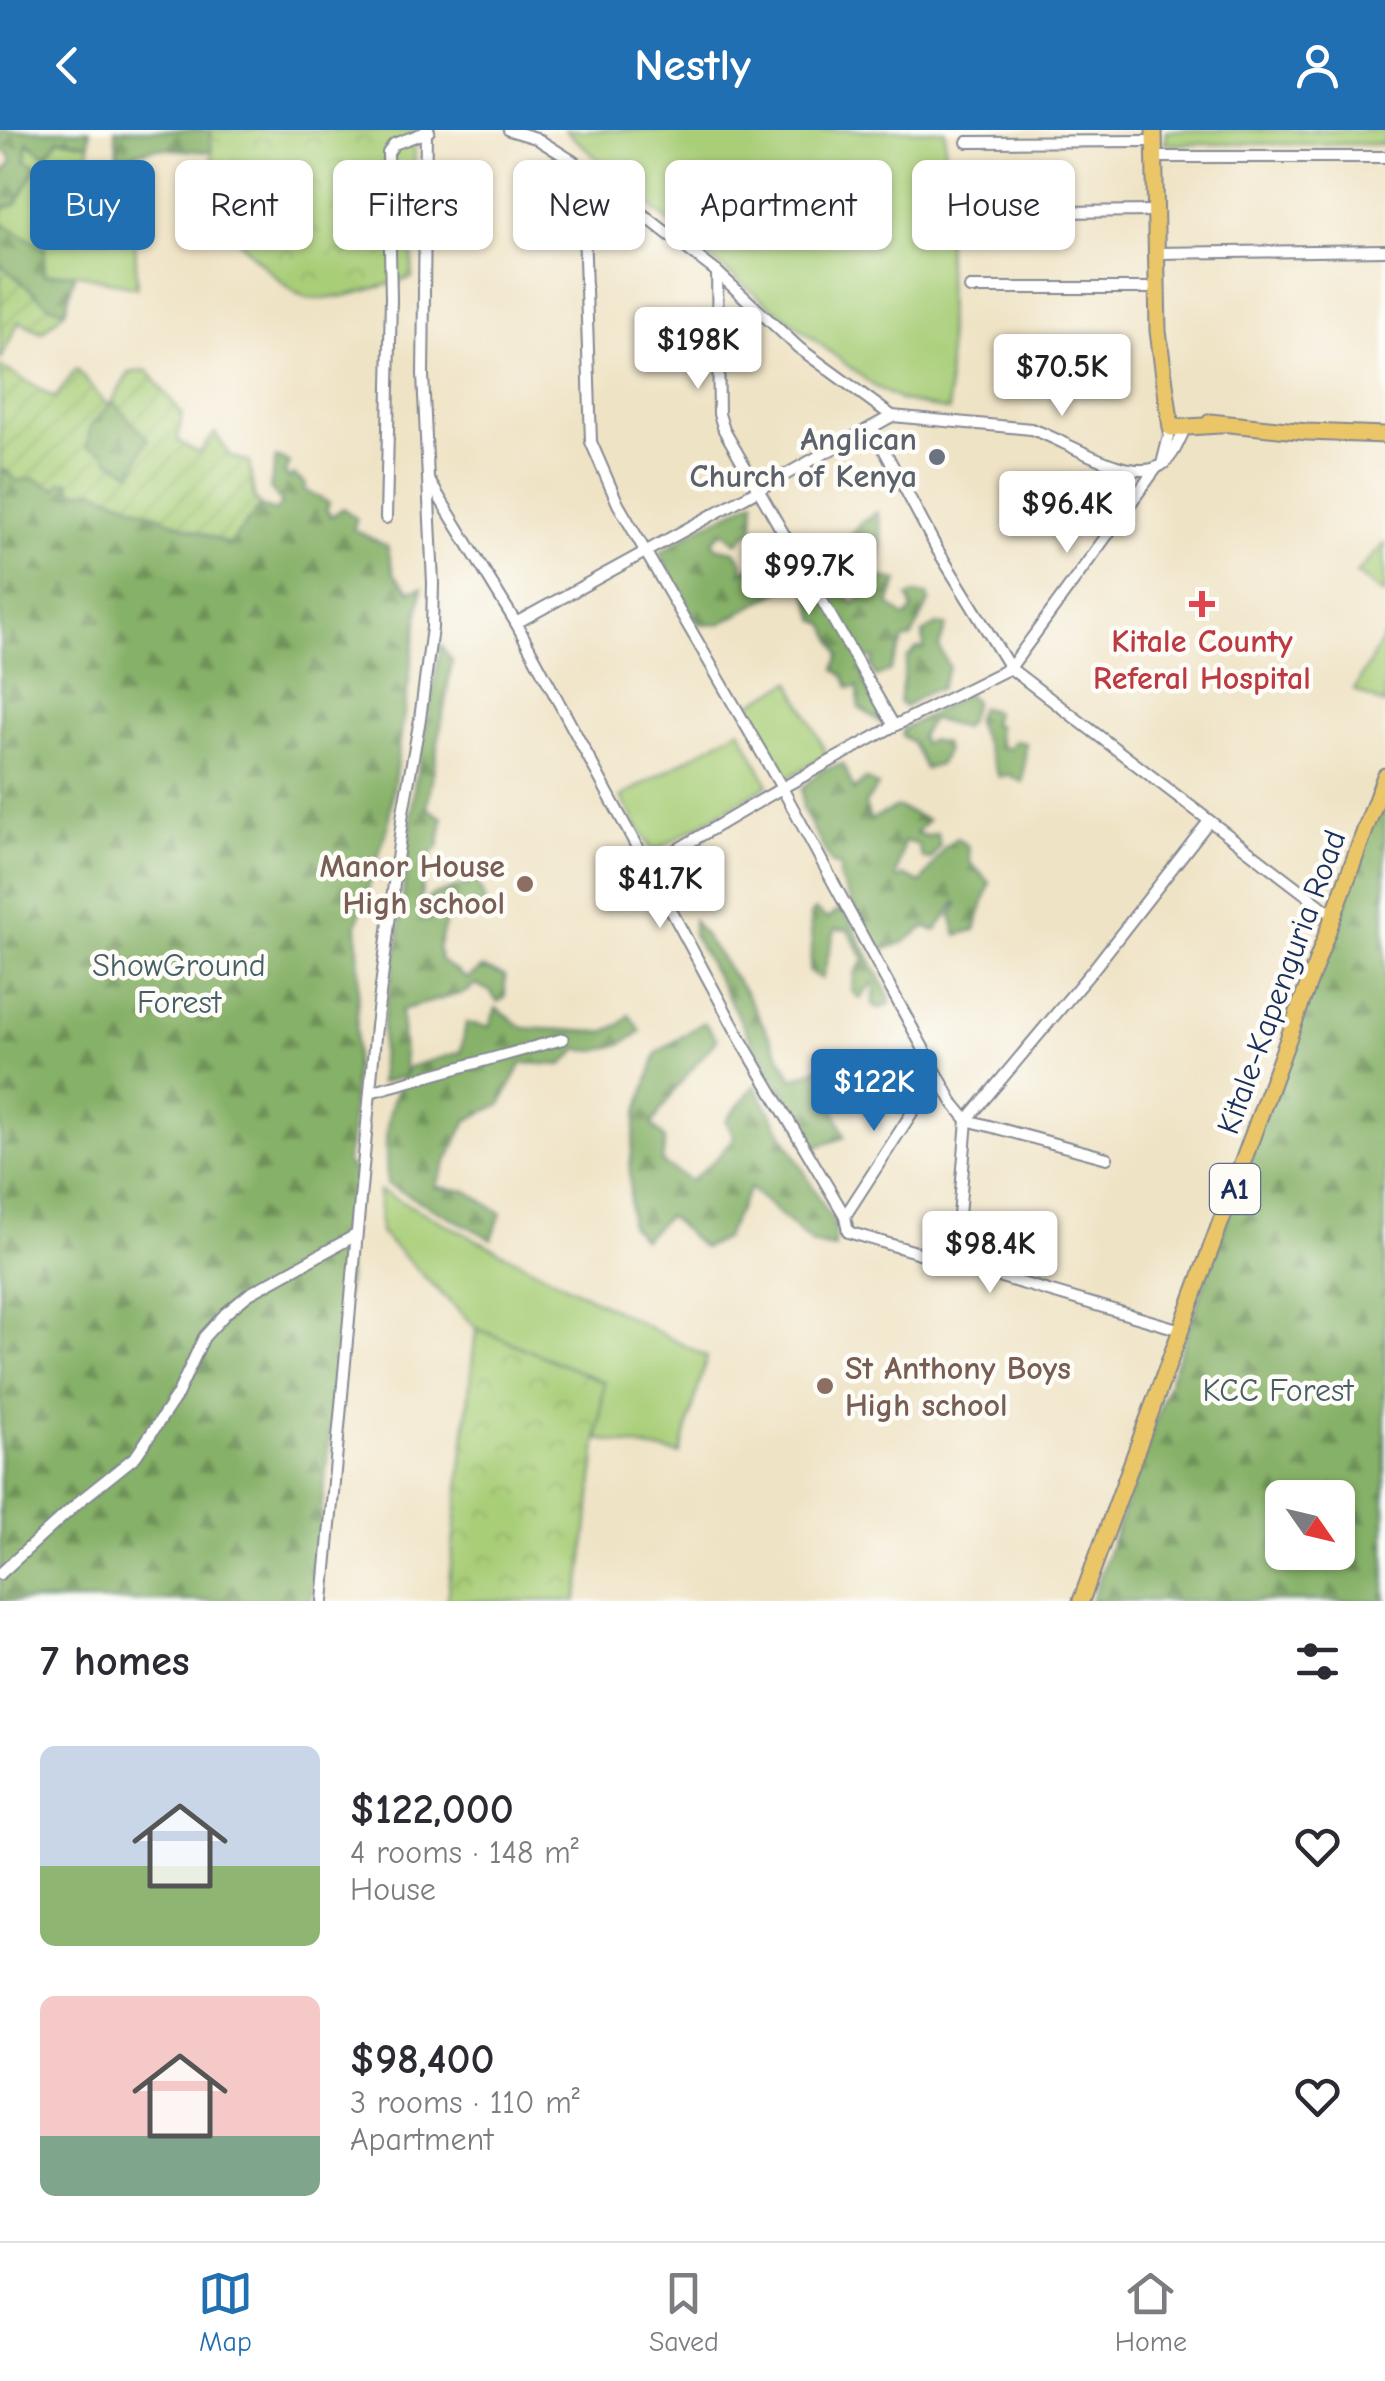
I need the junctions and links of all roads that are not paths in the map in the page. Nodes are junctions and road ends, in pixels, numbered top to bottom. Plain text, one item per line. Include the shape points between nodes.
1 (509, 130) edge
2 (427, 131) edge
3 (967, 142) dead end
4 (1154, 142) edge
5 (1385, 156) edge
6 (571, 160) edge
7 (1156, 211) junction
8 (1075, 212) edge
9 (645, 216) edge
10 (585, 250) edge
11 (1385, 250) edge
12 (1156, 253) junction
13 (717, 272) junction
14 (970, 288) dead end
15 (1156, 288) junction
16 (892, 416) junction
17 (1178, 424) junction
18 (872, 427) junction
19 (1385, 434) edge
20 (1159, 466) junction
21 (426, 477) junction
22 (760, 490) junction
23 (386, 518) dead end
24 (646, 552) junction
25 (516, 623) junction
26 (1010, 668) junction
27 (894, 726) junction
28 (1385, 776) edge
29 (782, 788) junction
30 (1209, 820) junction
31 (649, 866) junction
32 (1334, 916) junction
33 (563, 1040) dead end
34 (937, 1074) junction
35 (370, 1092) junction
36 (966, 1120) junction
37 (1108, 1158) dead end
38 (844, 1216) junction
39 (356, 1235) junction
40 (955, 1264) junction
41 (1181, 1330) junction
42 (0, 1574) edge
43 (323, 1601) edge
44 (1081, 1601) edge

1 - 6 street
2 - 21 street
2 - 23 street via 388,153
3 - 4 street
4 - 5 street
4 - 7 highway
7 - 8 street
7 - 12 highway
9 - 13 street
10 - 24 street via 591,442
11 - 12 street
12 - 15 highway
13 - 16 street via 799,348
13 - 22 street via 718,414
14 - 15 street
15 - 17 highway via 1159,350
16 - 18 street
16 - 20 street via 1031,430 1104,462
17 - 19 highway via 1199,418
17 - 20 street via 1172,454
18 - 22 street
18 - 26 street
20 - 26 street
21 - 25 street
21 - 35 street via 432,628
22 - 24 street
22 - 27 street
24 - 25 street
24 - 29 street
25 - 31 street
26 - 27 street
26 - 30 street
27 - 29 street
28 - 32 highway, Kitale-Kapenguria Road / A1
29 - 31 street
29 - 34 street
30 - 32 street
30 - 36 street
31 - 38 street
32 - 41 highway, Kitale-Kapenguria Road / A1
33 - 35 street
34 - 36 street
34 - 38 street
35 - 39 street
36 - 37 street
36 - 40 street
38 - 40 street via 854,1236
39 - 42 street via 226,1313 204,1337 177,1395 136,1456
39 - 43 street
40 - 41 street
41 - 44 highway, Kitale-Kapenguria Road / A1

